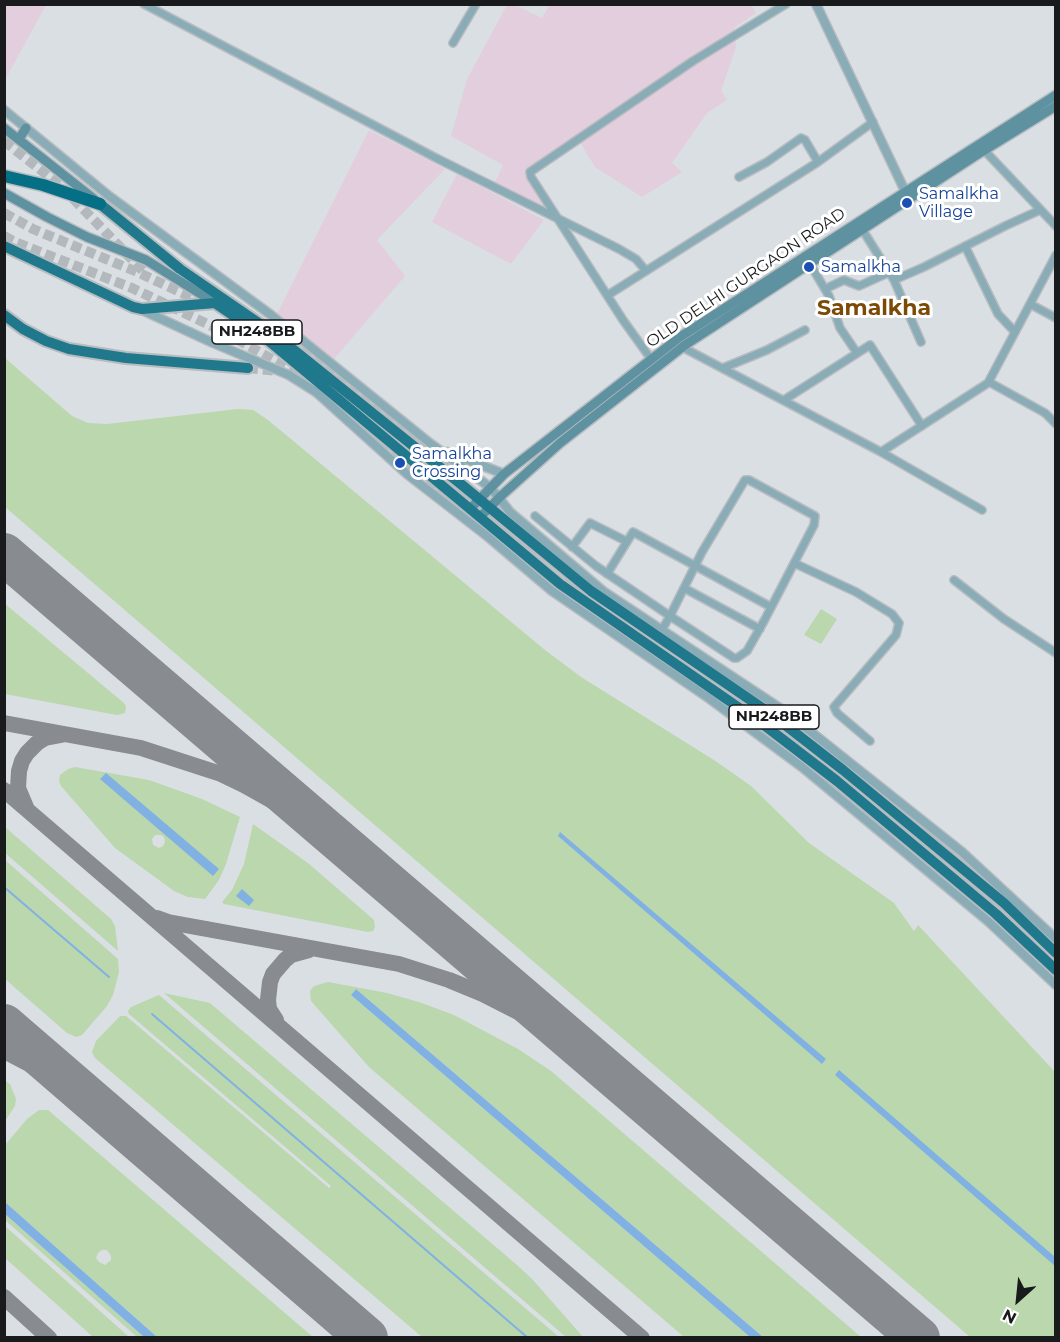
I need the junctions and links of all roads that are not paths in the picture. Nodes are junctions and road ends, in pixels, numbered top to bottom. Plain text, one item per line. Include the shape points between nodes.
1 (144, 4) edge
2 (476, 4) edge
3 (786, 4) edge
4 (816, 4) edge
5 (453, 43) dead end
6 (1056, 95) edge
7 (1056, 106) edge
8 (4, 110) edge
9 (873, 122) junction
10 (4, 128) edge
11 (26, 128) junction
12 (19, 139) junction
13 (984, 150) junction
14 (818, 162) junction
15 (4, 176) edge
16 (739, 177) dead end
17 (904, 191) junction
18 (4, 193) edge
19 (100, 204) junction
20 (1040, 210) junction
21 (559, 220) junction
22 (1056, 226) edge
23 (862, 229) junction
24 (4, 246) edge
25 (965, 246) junction
26 (1056, 255) edge
27 (810, 264) junction
28 (646, 271) junction
29 (890, 272) junction
30 (894, 280) junction
31 (825, 289) junction
32 (608, 295) junction
33 (215, 303) junction
34 (1030, 304) junction
35 (138, 308) junction
36 (4, 315) edge
37 (1056, 318) edge
38 (805, 330) dead end
39 (1015, 332) junction
40 (921, 342) dead end
41 (683, 343) junction
42 (857, 352) junction
43 (651, 359) junction
44 (248, 368) tunnel mouth
45 (723, 368) junction
46 (989, 382) junction
47 (784, 400) junction
48 (1056, 424) edge
49 (922, 426) junction
50 (431, 444) junction
51 (881, 452) junction
52 (504, 474) junction
53 (491, 488) junction
54 (499, 498) junction
55 (479, 499) junction
56 (490, 508) junction
57 (470, 509) junction
58 (982, 510) dead end
59 (535, 516) dead end
60 (480, 517) junction
61 (626, 541) junction
62 (572, 547) junction
63 (794, 563) junction
64 (695, 566) junction
65 (607, 574) junction
66 (954, 580) dead end
67 (684, 588) junction
68 (771, 607) junction
69 (670, 616) junction
70 (760, 628) junction
71 (659, 633) junction
72 (651, 648) junction
73 (1056, 653) edge
74 (870, 741) dead end
75 (1056, 939) edge
76 (1056, 953) edge
77 (1056, 970) edge
78 (1056, 985) edge

1 - 21 street
2 - 5 street
3 - 21 street via 693,61 531,171
4 - 9 street
6 - 17 main road, OLD DELHI GURGAON ROAD
7 - 13 main road, OLD DELHI GURGAON ROAD
8 - 11 street
9 - 14 street
9 - 17 street
10 - 12 main road
11 - 12 main road
11 - 50 street
12 - 19 main road
13 - 20 street
13 - 23 main road, OLD DELHI GURGAON ROAD
14 - 16 street via 801,138
14 - 28 street
15 - 19 highway
17 - 41 main road, OLD DELHI GURGAON ROAD
18 - 33 main road via 87,237 146,260
19 - 55 highway, NH248BB via 180,269 269,330
20 - 22 street
20 - 25 street
21 - 28 street via 619,249
21 - 32 street
23 - 27 main road, OLD DELHI GURGAON ROAD
23 - 29 street
24 - 35 highway, NH248BB
25 - 30 street
25 - 39 street via 999,314
26 - 34 street
27 - 31 street
27 - 41 main road, OLD DELHI GURGAON ROAD
28 - 32 street
29 - 30 street
29 - 31 street via 859,286 844,280
30 - 40 street
31 - 42 street via 840,328
32 - 43 street
33 - 35 highway, NH248BB
33 - 57 highway, NH248BB via 264,337
34 - 37 street
34 - 39 street
35 - 78 street via 289,375 316,392 407,474 552,591 802,767 989,922
36 - 44 highway via 45,341 69,349
38 - 45 street
39 - 46 street
41 - 43 main road, OLD DELHI GURGAON ROAD
41 - 45 street
41 - 54 main road, OLD DELHI GURGAON ROAD
42 - 47 street
42 - 49 street via 871,345
43 - 52 main road, OLD DELHI GURGAON ROAD
45 - 47 street
46 - 48 street via 1045,413
46 - 49 street
47 - 51 street
49 - 51 street
50 - 52 street
50 - 53 street
51 - 58 street
52 - 53 main road, OLD DELHI GURGAON ROAD
53 - 54 street
53 - 55 main road, OLD DELHI GURGAON ROAD
54 - 56 main road, OLD DELHI GURGAON ROAD
54 - 71 street via 510,512 603,591
55 - 56 highway, NH248BB
55 - 57 main road, OLD DELHI GURGAON ROAD
56 - 60 main road, OLD DELHI GURGAON ROAD
56 - 71 highway, NH248BB via 591,591
57 - 60 highway, NH248BB
59 - 62 street
60 - 72 highway, NH248BB via 560,584
61 - 62 street via 590,523
61 - 64 street via 634,532
61 - 65 street
62 - 65 street
63 - 64 street via 815,516 747,480
63 - 68 street
63 - 74 street via 856,592 892,614 899,623 896,635 834,707
64 - 67 street
64 - 68 street
65 - 69 street
66 - 73 street
67 - 69 street
67 - 70 street
68 - 70 street
69 - 70 street via 734,658 745,653
69 - 71 street
71 - 72 street
71 - 75 street via 786,712 962,852
71 - 76 highway, NH248BB via 843,770 1004,903
72 - 77 highway, NH248BB via 756,719 837,781 996,914

